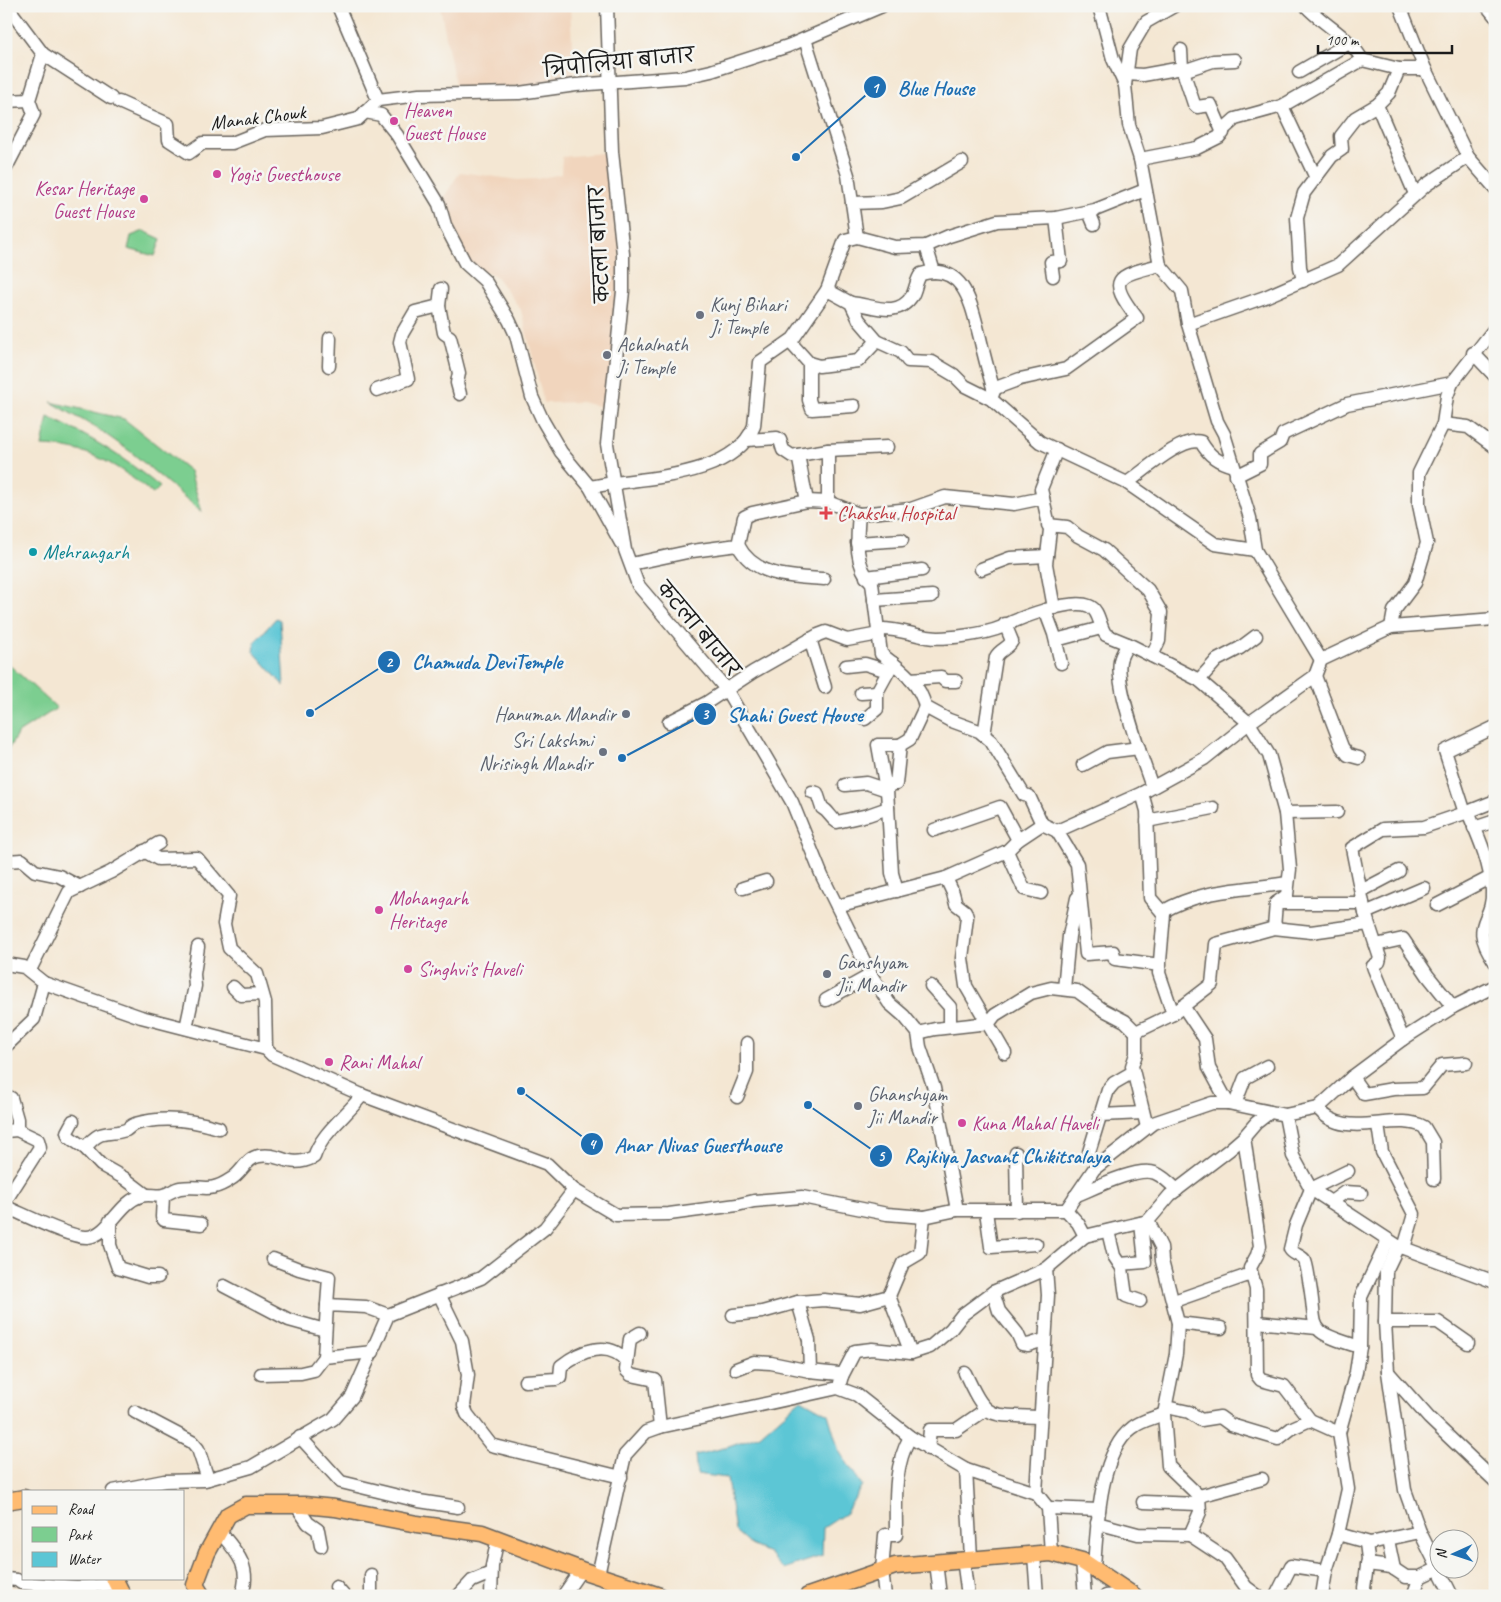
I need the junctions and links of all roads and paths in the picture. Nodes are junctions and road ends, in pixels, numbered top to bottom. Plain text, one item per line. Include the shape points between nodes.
1 (7, 6) edge
2 (338, 6) edge
3 (607, 6) edge
4 (882, 6) edge
5 (1099, 6) edge
6 (1174, 6) edge
7 (1306, 6) edge
8 (1400, 6) edge
9 (1487, 6) edge
10 (1495, 16) edge
11 (805, 39) junction
12 (1349, 43) junction
13 (1181, 50) dead end
14 (43, 54) junction
15 (1235, 60) dead end
16 (1362, 60) junction
17 (1399, 69) junction
18 (1425, 69) junction
19 (1182, 70) junction
20 (1299, 72) dead end
21 (1126, 80) junction
22 (610, 83) junction
23 (29, 100) junction
24 (378, 100) junction
25 (6, 101) edge
26 (1377, 105) junction
27 (1282, 106) junction
28 (365, 112) junction
29 (1222, 133) junction
30 (1468, 157) junction
31 (1140, 159) junction
32 (962, 162) dead end
33 (6, 168) edge
34 (1316, 178) junction
35 (1495, 188) edge
36 (1145, 190) junction
37 (1415, 194) junction
38 (852, 203) junction
39 (1056, 218) junction
40 (857, 237) junction
41 (926, 246) junction
42 (1160, 265) junction
43 (934, 272) junction
44 (1053, 276) dead end
45 (1304, 280) junction
46 (441, 289) dead end
47 (827, 290) junction
48 (851, 303) junction
49 (439, 306) junction
50 (1188, 324) junction
51 (1495, 328) edge
52 (330, 338) dead end
53 (877, 341) junction
54 (790, 342) junction
55 (1473, 353) junction
56 (809, 363) junction
57 (330, 366) dead end
58 (1495, 376) edge
59 (1452, 383) junction
60 (378, 390) dead end
61 (460, 394) dead end
62 (992, 394) junction
63 (854, 406) dead end
64 (1444, 424) junction
65 (747, 440) junction
66 (887, 447) dead end
67 (1495, 447) edge
68 (1056, 449) junction
69 (828, 450) junction
70 (798, 455) junction
71 (1234, 471) junction
72 (615, 482) junction
73 (1127, 483) junction
74 (590, 487) junction
75 (1043, 498) junction
76 (807, 501) junction
77 (828, 502) junction
78 (859, 514) junction
79 (1048, 525) junction
80 (902, 540) dead end
81 (857, 543) junction
82 (738, 545) junction
83 (625, 550) junction
84 (1255, 550) junction
85 (1047, 556) junction
86 (631, 564) junction
87 (981, 569) dead end
88 (922, 570) dead end
89 (866, 577) junction
90 (824, 579) dead end
91 (932, 596) dead end
92 (874, 600) junction
93 (1049, 609) junction
94 (1495, 618) edge
95 (1005, 624) junction
96 (1391, 627) junction
97 (1102, 628) junction
98 (878, 632) junction
99 (1256, 636) dead end
100 (810, 639) junction
101 (1056, 640) junction
102 (1128, 644) junction
103 (1152, 656) junction
104 (1321, 660) junction
105 (1061, 663) dead end
106 (846, 666) dead end
107 (890, 667) junction
108 (1315, 676) junction
109 (910, 679) junction
110 (1199, 680) junction
111 (956, 681) dead end
112 (825, 687) dead end
113 (726, 689) junction
114 (861, 692) dead end
115 (877, 692) junction
116 (925, 707) junction
117 (865, 719) dead end
118 (669, 722) dead end
119 (1249, 723) junction
120 (1495, 727) edge
121 (984, 735) junction
122 (900, 745) junction
123 (1139, 748) junction
124 (1359, 758) dead end
125 (1083, 766) dead end
126 (845, 785) dead end
127 (888, 787) junction
128 (1147, 790) junction
129 (812, 792) dead end
130 (1495, 802) edge
131 (888, 808) junction
132 (1213, 808) dead end
133 (1336, 812) dead end
134 (1284, 813) junction
135 (1466, 813) junction
136 (1147, 821) junction
137 (1495, 821) edge
138 (1042, 824) junction
139 (1474, 828) junction
140 (934, 830) dead end
141 (1057, 831) junction
142 (1018, 840) junction
143 (159, 843) dead end
144 (144, 851) junction
145 (1007, 851) junction
146 (6, 861) edge
147 (1399, 871) dead end
148 (1492, 873) edge
149 (946, 878) junction
150 (766, 881) dead end
151 (1287, 883) junction
152 (1080, 886) junction
153 (80, 887) junction
154 (743, 888) dead end
155 (1424, 888) dead end
156 (896, 890) junction
157 (1041, 892) dead end
158 (1276, 903) junction
159 (1437, 905) dead end
160 (837, 906) junction
161 (1364, 908) junction
162 (1162, 912) junction
163 (1274, 928) junction
164 (1376, 945) junction
165 (198, 947) dead end
166 (1493, 956) edge
167 (6, 964) edge
168 (1160, 965) junction
169 (30, 970) junction
170 (872, 975) junction
171 (44, 983) junction
172 (930, 986) dead end
173 (1495, 986) edge
174 (233, 987) dead end
175 (1064, 990) junction
176 (262, 994) junction
177 (826, 1000) dead end
178 (1454, 1007) junction
179 (1178, 1010) junction
180 (989, 1023) junction
181 (950, 1026) junction
182 (186, 1028) junction
183 (1136, 1032) junction
184 (918, 1033) junction
185 (1403, 1039) junction
186 (747, 1043) dead end
187 (6, 1046) edge
188 (266, 1049) junction
189 (1005, 1053) dead end
190 (1466, 1063) dead end
191 (1268, 1066) dead end
192 (1133, 1072) junction
193 (1352, 1077) junction
194 (362, 1095) junction
195 (6, 1096) edge
196 (737, 1097) dead end
197 (1231, 1103) junction
198 (1318, 1108) junction
199 (1270, 1112) junction
200 (1143, 1113) junction
201 (1101, 1114) junction
202 (1285, 1115) junction
203 (73, 1121) dead end
204 (1378, 1125) junction
205 (1147, 1127) junction
206 (219, 1128) dead end
207 (12, 1130) edge
208 (1244, 1137) junction
209 (85, 1148) junction
210 (1089, 1152) dead end
211 (1016, 1153) dead end
212 (1348, 1172) dead end
213 (1434, 1179) dead end
214 (1311, 1189) junction
215 (574, 1190) junction
216 (1177, 1190) junction
217 (1361, 1193) dead end
218 (145, 1194) junction
219 (163, 1196) junction
220 (1075, 1196) junction
221 (6, 1200) edge
222 (1331, 1202) junction
223 (6, 1207) edge
224 (957, 1210) junction
225 (1066, 1210) junction
226 (986, 1211) junction
227 (1016, 1211) junction
228 (924, 1217) junction
229 (110, 1221) junction
230 (1144, 1222) junction
231 (201, 1224) dead end
232 (1108, 1231) junction
233 (1085, 1236) junction
234 (1036, 1244) dead end
235 (1397, 1244) junction
236 (273, 1259) dead end
237 (1120, 1264) junction
238 (1046, 1269) junction
239 (1251, 1274) junction
240 (158, 1277) dead end
241 (1494, 1280) edge
242 (224, 1286) dead end
243 (992, 1292) junction
244 (439, 1294) junction
245 (889, 1296) junction
246 (1140, 1301) dead end
247 (1174, 1301) junction
248 (798, 1302) junction
249 (328, 1304) junction
250 (388, 1315) junction
251 (733, 1315) dead end
252 (1257, 1322) junction
253 (1385, 1322) junction
254 (1178, 1323) junction
255 (1221, 1328) dead end
256 (1317, 1328) junction
257 (325, 1330) junction
258 (640, 1333) dead end
259 (1044, 1340) junction
260 (1468, 1343) dead end
261 (1360, 1347) junction
262 (373, 1352) junction
263 (911, 1353) junction
264 (324, 1357) junction
265 (627, 1362) junction
266 (736, 1368) dead end
267 (810, 1371) junction
268 (1388, 1372) junction
269 (965, 1373) dead end
270 (261, 1374) dead end
271 (525, 1380) dead end
272 (840, 1382) junction
273 (985, 1410) junction
274 (1165, 1410) junction
275 (135, 1412) dead end
276 (1040, 1417) junction
277 (1310, 1420) junction
278 (660, 1427) junction
279 (1339, 1433) junction
280 (300, 1437) junction
281 (910, 1437) junction
282 (928, 1449) junction
283 (966, 1470) junction
284 (620, 1477) junction
285 (208, 1479) junction
286 (1262, 1479) dead end
287 (1495, 1481) edge
288 (118, 1490) edge
289 (1036, 1493) junction
290 (22, 1498) edge
291 (1199, 1500) junction
292 (6, 1501) edge
293 (1143, 1502) dead end
294 (296, 1506) junction
295 (458, 1507) dead end
296 (1048, 1508) junction
297 (1098, 1517) junction
298 (219, 1531) junction
299 (1420, 1532) junction
300 (1338, 1534) junction
301 (1190, 1535) junction
302 (498, 1538) junction
303 (1388, 1540) junction
304 (1366, 1543) junction
305 (321, 1546) dead end
306 (1428, 1549) edge
307 (1050, 1553) junction
308 (1034, 1555) junction
309 (967, 1559) junction
310 (936, 1562) junction
311 (1088, 1564) junction
312 (1367, 1564) junction
313 (1394, 1569) junction
314 (581, 1570) junction
315 (882, 1570) junction
316 (1326, 1571) junction
317 (491, 1573) junction
318 (1428, 1573) edge
319 (598, 1575) junction
320 (371, 1576) dead end
321 (1420, 1577) junction
322 (6, 1579) edge
323 (1443, 1580) edge
324 (118, 1586) edge
325 (1364, 1588) dead end
326 (25, 1590) edge
327 (1132, 1594) edge
328 (1413, 1595) edge
329 (202, 1596) edge
330 (241, 1596) edge
331 (371, 1596) edge
332 (458, 1596) edge
333 (491, 1596) edge
334 (563, 1596) edge
335 (660, 1596) edge
336 (808, 1596) edge
337 (884, 1596) edge
338 (940, 1596) edge
339 (968, 1596) edge
340 (1037, 1596) edge
341 (1085, 1596) edge
342 (1106, 1596) edge
343 (1258, 1596) edge
344 (1276, 1596) edge
345 (1322, 1596) edge
346 (1452, 1596) edge

1 - 14 street
2 - 24 street
3 - 22 street, कटला बाजार
4 - 11 street, त्रिपोलिया बाजार
5 - 21 street via 1114,59
6 - 21 street via 1146,22 1130,49
7 - 12 street
8 - 18 street
9 - 10 street
11 - 22 street, त्रिपोलिया बाजार via 685,77
11 - 38 street via 848,175
12 - 16 street via 1357,48
12 - 20 street
13 - 19 street
14 - 23 street
14 - 28 street, Manak Chowk via 115,100 168,124 169,140 189,153 203,142 232,143 266,130 331,126 358,119
15 - 19 street via 1213,61
16 - 17 street
16 - 27 street
17 - 18 street
17 - 26 street via 1389,93
18 - 30 street
19 - 21 street
19 - 29 street via 1194,104 1197,107 1211,105
21 - 31 street via 1129,125
22 - 24 street, त्रिपोलिया बाजार via 519,93 419,95
22 - 72 street, कटला बाजार via 612,152 623,263 607,444
23 - 25 street
23 - 33 street via 34,114
24 - 28 street
26 - 34 street via 1355,118 1341,136 1342,149 1332,156
26 - 37 street
27 - 29 street via 1235,119
27 - 34 street
28 - 74 street via 381,115 397,135 439,204 445,225 465,262 485,281 509,320 534,404 561,452
29 - 31 street via 1197,148
30 - 35 street
30 - 37 street
31 - 36 street
32 - 38 street via 901,198
34 - 45 street via 1304,192 1297,218 1300,267
36 - 39 street via 1091,218
36 - 42 street
37 - 45 street via 1338,265
38 - 40 street
39 - 41 street via 998,222
39 - 44 street via 1060,261 1052,262
40 - 41 street via 895,247
40 - 47 street via 845,240
41 - 43 street
42 - 50 street via 1182,291
42 - 62 street via 1133,273 1118,284 1119,294 1137,318 1127,326 1066,369 1020,379
43 - 48 street via 919,275 911,298 897,309
43 - 62 street via 949,276 967,294
45 - 50 street
46 - 49 street
47 - 48 street
47 - 54 street
48 - 53 street via 859,320
49 - 60 street via 415,312 402,334 400,349 408,379
49 - 61 street via 444,334 450,337 458,368
50 - 71 street
51 - 55 street
52 - 57 street
53 - 56 street via 855,362 819,366
53 - 62 street via 901,352 908,360 932,362 965,386
54 - 56 street
54 - 65 street via 760,362 754,426
55 - 58 street
55 - 59 street
56 - 63 street via 812,409
59 - 64 street
59 - 71 street via 1346,404 1283,434 1280,442 1260,454 1260,464
62 - 68 street via 1040,442
64 - 67 street via 1468,427
64 - 96 street via 1419,473 1419,506 1427,543 1415,583 1394,611
65 - 70 street via 777,438 786,453
65 - 72 street via 717,461 690,472
66 - 69 street
68 - 73 street
68 - 75 street via 1041,489
69 - 70 street
69 - 77 street
70 - 76 street
71 - 73 street via 1208,454 1201,442 1190,441
71 - 84 street via 1250,518
72 - 74 street
72 - 83 street, कटला बाजार
73 - 84 street via 1215,544
74 - 83 street
75 - 78 street via 1014,504 945,497 911,509
75 - 79 street
76 - 77 street
76 - 82 street via 752,512 744,517
77 - 78 street
78 - 81 street
79 - 85 street
79 - 103 street via 1067,527 1104,550 1148,590 1161,612 1159,641
80 - 81 street
81 - 89 street
82 - 86 street
82 - 90 street via 744,556 758,567 786,576
83 - 86 street, कटला बाजार
84 - 104 street
85 - 87 street via 1010,558
85 - 93 street
86 - 113 street, कटला बाजार via 638,585
88 - 89 street
89 - 92 street via 872,583
91 - 92 street
92 - 98 street
93 - 95 street
93 - 97 street via 1091,606
93 - 101 street
94 - 96 street
95 - 98 street via 940,638 894,629
95 - 121 street via 1012,642 996,657
96 - 104 street
97 - 101 street
97 - 102 street via 1106,635
98 - 100 street via 847,640 826,632
98 - 107 street via 880,654
99 - 110 street via 1217,660
100 - 112 street
100 - 113 street
101 - 105 street
102 - 103 street
102 - 123 street via 1120,662 1123,689
103 - 110 street
104 - 108 street
106 - 107 street
107 - 109 street
107 - 115 street
108 - 119 street
108 - 124 street via 1342,747 1348,755
109 - 111 street via 941,677 945,681
109 - 116 street
110 - 119 street
113 - 118 street
113 - 160 street, कटला बाजार via 792,802
114 - 115 street
115 - 117 street via 877,710
116 - 121 street
116 - 122 street via 910,739
119 - 128 street via 1204,759
119 - 134 street via 1269,755
120 - 135 street via 1445,751
121 - 138 street via 1024,795 1029,796
122 - 127 street via 896,784
122 - 127 street via 878,745
123 - 125 street via 1107,752
123 - 128 street
126 - 127 street via 866,783
127 - 131 street
128 - 136 street
128 - 141 street
129 - 131 street via 817,793 822,808 837,822
130 - 135 street
131 - 156 street
132 - 136 street
133 - 134 street
134 - 151 street via 1290,869
135 - 139 street
135 - 161 street via 1424,827 1383,829 1352,848
136 - 162 street via 1150,898
137 - 139 street
138 - 141 street
138 - 142 street
139 - 148 street
140 - 142 street via 1000,807
141 - 152 street via 1077,864
142 - 145 street
143 - 144 street
144 - 153 street
144 - 176 street via 158,858 197,858 222,885 229,896 224,924 229,948 257,974
145 - 149 street
145 - 157 street via 1024,889
146 - 153 street via 22,860 32,870 59,876
147 - 161 street
148 - 159 street
148 - 166 street via 1492,897 1481,928
149 - 156 street
149 - 180 street via 956,904 967,917 962,958 966,986
150 - 154 street
151 - 158 street via 1287,896
151 - 162 street via 1248,890 1217,891
152 - 168 street via 1086,954 1113,952 1115,958
152 - 175 street via 1069,936
153 - 169 street via 68,894
155 - 161 street
156 - 160 street
158 - 161 street
158 - 163 street
160 - 170 street, कटला बाजार
161 - 163 street via 1311,932
161 - 164 street
162 - 168 street
163 - 179 street via 1216,944 1212,984
164 - 178 street via 1404,939 1428,976
164 - 185 street via 1380,961 1374,969
165 - 182 street via 195,986
167 - 169 street
168 - 179 street via 1159,973
169 - 171 street
170 - 177 street
170 - 184 street, कटला बाजार via 889,1003
171 - 182 street via 142,1017
171 - 187 street via 34,1019
172 - 181 street via 950,1007
173 - 178 street
174 - 176 street via 241,995
175 - 180 street via 1051,988 1031,993 995,1015
175 - 183 street via 1077,991 1102,1009 1114,1013
176 - 188 street via 267,1024
178 - 185 street
179 - 183 street
179 - 197 street via 1205,1039 1209,1068
180 - 181 street
180 - 189 street
181 - 184 street
182 - 188 street
183 - 192 street
184 - 224 street, कटला बाजार via 934,1088
185 - 193 street
186 - 196 street via 747,1072
188 - 194 street via 272,1055
190 - 193 street via 1442,1065 1420,1088 1393,1088 1364,1094
191 - 197 street via 1244,1078
192 - 200 street
192 - 201 street via 1114,1082 1108,1090
193 - 198 street
194 - 215 street via 548,1164
194 - 219 street via 350,1112 320,1140 314,1157 297,1162 274,1156 253,1157 232,1179 217,1186 207,1190 179,1188
195 - 207 street via 14,1104
197 - 199 street
197 - 205 street via 1212,1103
198 - 202 street
198 - 204 street via 1325,1118 1335,1122
199 - 202 street
199 - 208 street
200 - 201 street
200 - 205 street
201 - 210 street
202 - 214 street via 1293,1156
203 - 209 street via 67,1136
204 - 213 street via 1404,1122 1424,1127 1433,1142
204 - 235 street via 1382,1152 1414,1214
205 - 220 street via 1094,1169
206 - 209 street via 186,1120 136,1123 126,1129 98,1134
207 - 221 street via 38,1140 40,1147
208 - 216 street
208 - 239 street via 1260,1246 1250,1268
209 - 218 street via 101,1165
211 - 227 street
212 - 214 street
214 - 222 street
214 - 256 street via 1290,1249 1305,1262 1312,1294 1312,1315
215 - 228 street via 616,1215 669,1214 802,1197 886,1214
215 - 244 street via 545,1228 480,1278
216 - 220 street via 1156,1173 1145,1172 1108,1182
216 - 230 street
217 - 222 street via 1345,1192
218 - 219 street
218 - 229 street via 124,1206
219 - 231 street via 164,1220
220 - 225 street
222 - 235 street
223 - 229 street via 35,1221 86,1237 95,1235
224 - 226 street
224 - 228 street
225 - 227 street
225 - 233 street
226 - 227 street
226 - 234 street via 991,1247
228 - 245 street via 920,1254 903,1263
229 - 240 street via 110,1245 118,1268 142,1276
230 - 232 street
230 - 237 street via 1145,1262
230 - 247 street via 1161,1247
232 - 233 street
232 - 237 street via 1114,1256
233 - 238 street
235 - 241 street
235 - 253 street via 1386,1271
235 - 261 street via 1361,1297
236 - 249 street via 329,1277
237 - 246 street via 1126,1296
238 - 243 street
238 - 259 street via 1048,1294
239 - 247 street
239 - 252 street via 1256,1285
242 - 257 street via 289,1320
243 - 259 street via 999,1311 1022,1344
243 - 263 street via 962,1315 952,1329 930,1347
244 - 250 street
244 - 284 street via 462,1342 468,1375 464,1406 491,1445
245 - 248 street via 860,1304 824,1300
245 - 263 street
247 - 254 street
248 - 251 street via 762,1312
248 - 267 street via 809,1340
249 - 250 street via 366,1307
249 - 257 street
250 - 262 street
252 - 256 street
252 - 277 street via 1257,1375 1260,1380 1284,1386
253 - 260 street via 1438,1322
253 - 268 street
254 - 255 street
254 - 274 street via 1176,1354
256 - 261 street via 1331,1338
257 - 264 street
258 - 265 street via 630,1339
259 - 276 street
261 - 279 street
262 - 264 street
262 - 280 street via 352,1397 333,1419
263 - 272 street via 858,1350 852,1353
264 - 270 street via 314,1370
265 - 271 street via 620,1353 593,1350 574,1355 561,1366 560,1377 556,1379
265 - 278 street via 627,1373 655,1380
266 - 267 street via 754,1362
267 - 272 street via 834,1373
268 - 287 street via 1429,1418
268 - 299 street via 1404,1490
269 - 273 street
272 - 278 street
272 - 281 street
273 - 276 street via 1002,1415
273 - 282 street via 956,1430 930,1430
274 - 277 street via 1189,1412 1202,1420 1220,1417 1231,1425 1278,1439
274 - 291 street via 1168,1466
274 - 297 street via 1132,1427 1117,1443 1100,1497
275 - 285 street via 192,1442 198,1449
276 - 289 street
277 - 279 street
278 - 284 street via 646,1432 625,1456
279 - 300 street via 1348,1489
280 - 285 street via 251,1467
280 - 295 street via 341,1482
281 - 282 street
281 - 315 street via 897,1467 896,1535 885,1535
282 - 283 street
283 - 289 street
283 - 309 street
284 - 319 street
285 - 288 street via 164,1481
286 - 291 street
289 - 296 street
290 - 292 main road
291 - 293 street
291 - 301 street via 1200,1512
294 - 298 main road via 246,1505 228,1515
294 - 302 main road via 334,1508
294 - 305 street via 308,1524 318,1530
296 - 297 street
296 - 307 street
297 - 301 street via 1138,1534
297 - 311 street
298 - 329 main road via 196,1585
298 - 330 street via 232,1546 246,1572
299 - 303 street
299 - 306 street
300 - 304 street
300 - 316 street
301 - 343 street via 1225,1558 1246,1587
302 - 314 main road
302 - 317 street
303 - 304 street
303 - 313 street
304 - 312 street
307 - 308 main road
307 - 311 main road
308 - 309 main road
308 - 340 street
309 - 310 main road
309 - 339 street
310 - 315 main road
310 - 338 street
311 - 327 main road
311 - 341 street
312 - 313 street
312 - 325 street
313 - 321 street via 1406,1577
314 - 319 main road
314 - 334 street
315 - 336 main road
315 - 337 street
316 - 344 street via 1291,1566
316 - 345 street
317 - 332 street via 472,1581
317 - 333 street
318 - 321 street
319 - 335 main road
320 - 331 street
321 - 328 street
322 - 326 street via 17,1580
323 - 346 street
324 - 326 street
327 - 342 street

